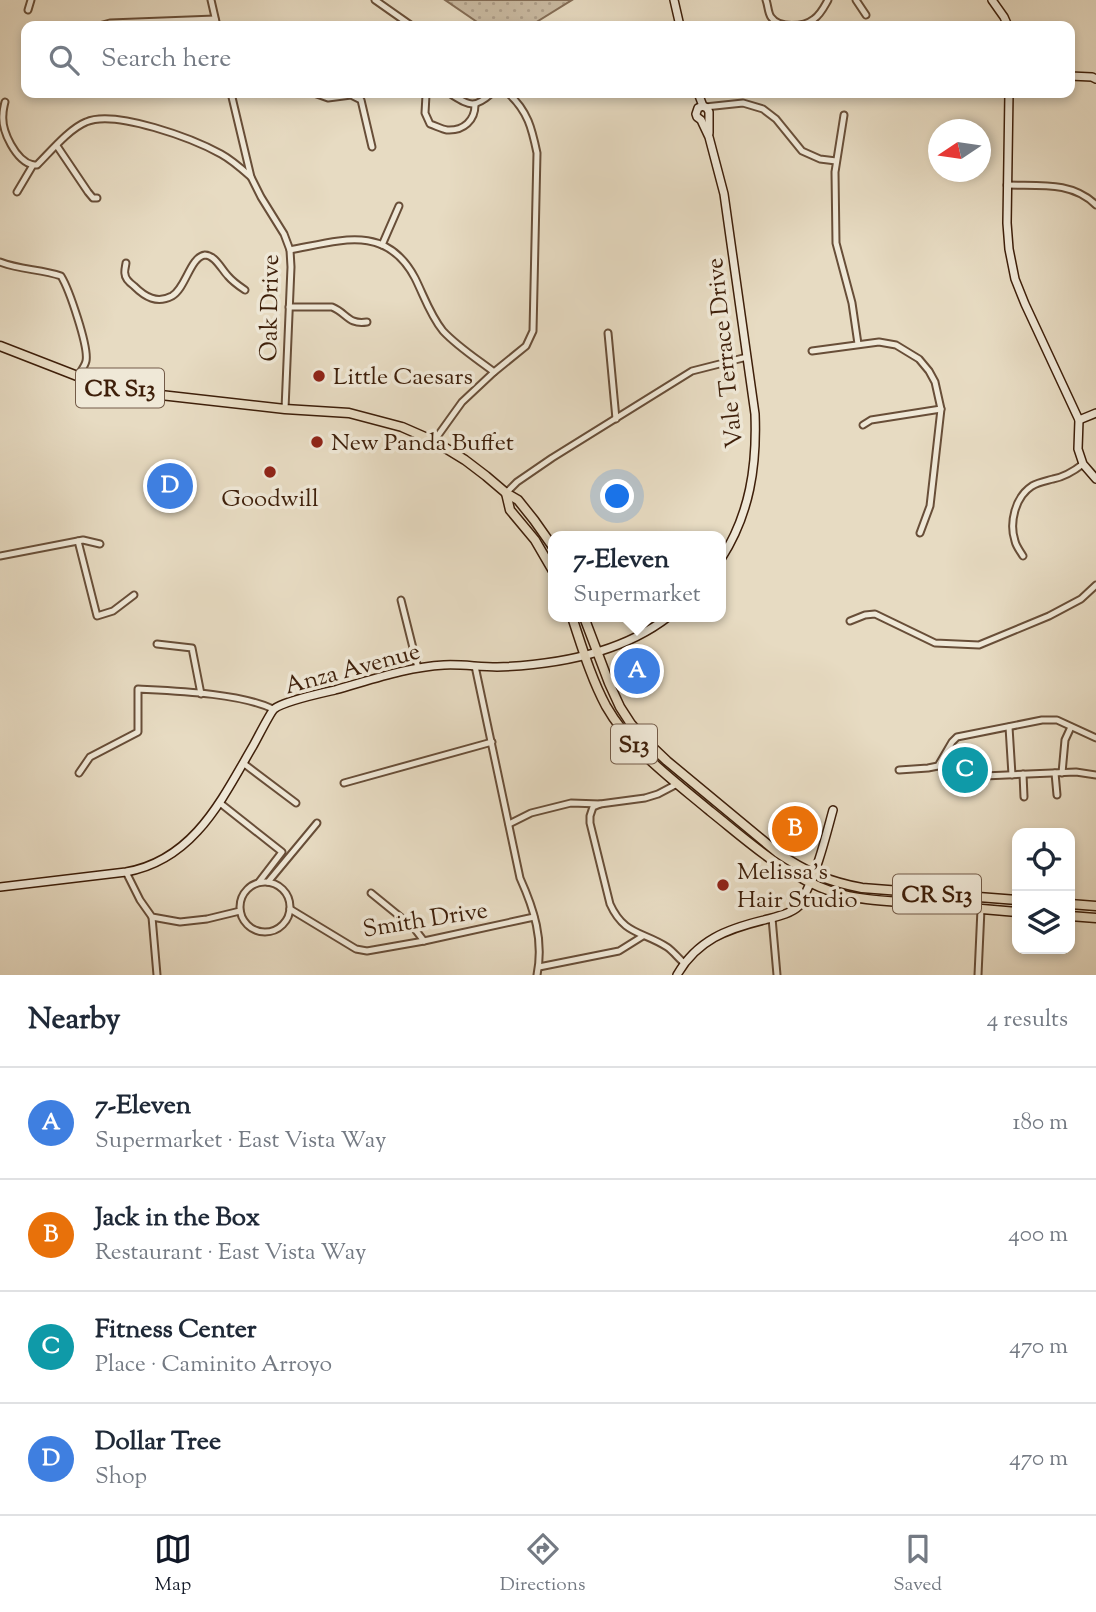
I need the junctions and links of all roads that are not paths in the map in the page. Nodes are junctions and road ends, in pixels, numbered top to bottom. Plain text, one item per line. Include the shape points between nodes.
1 (31, 0) edge
2 (211, 0) edge
3 (375, 0) edge
4 (674, 0) edge
5 (766, 0) edge
6 (828, 0) edge
7 (856, 0) edge
8 (992, 0) edge
9 (28, 10) dead end
10 (866, 15) dead end
11 (215, 19) joint
12 (162, 21) edge
13 (405, 21) edge
14 (679, 21) edge
15 (776, 21) edge
16 (813, 21) edge
17 (1006, 21) edge
18 (1075, 76) edge
19 (1096, 79) edge
20 (232, 98) edge
21 (358, 98) edge
22 (426, 98) edge
23 (457, 98) edge
24 (486, 98) edge
25 (515, 98) edge
26 (699, 98) edge
27 (1009, 98) edge
28 (5, 102) dead end
29 (475, 105) junction
30 (704, 112) junction
31 (844, 115) dead end
32 (57, 146) junction
33 (372, 147) dead end
34 (836, 161) junction
35 (33, 165) junction
36 (251, 177) junction
37 (1007, 185) junction
38 (17, 192) dead end
39 (97, 198) dead end
40 (1096, 205) edge
41 (399, 206) dead end
42 (382, 245) junction
43 (290, 250) junction
44 (0, 262) edge
45 (126, 263) dead end
46 (245, 290) dead end
47 (289, 307) junction
48 (368, 322) dead end
49 (608, 333) dead end
50 (858, 344) junction
51 (0, 346) edge
52 (812, 351) dead end
53 (747, 357) junction
54 (494, 372) junction
55 (78, 376) junction
56 (285, 409) junction
57 (941, 409) junction
58 (1096, 412) edge
59 (616, 419) junction
60 (1079, 421) junction
61 (863, 425) dead end
62 (434, 441) junction
63 (1083, 464) junction
64 (1096, 479) edge
65 (506, 494) junction
66 (920, 533) dead end
67 (548, 540) edge
68 (78, 541) junction
69 (100, 544) dead end
70 (726, 551) edge
71 (0, 556) edge
72 (1023, 556) dead end
73 (548, 562) edge
74 (1096, 585) edge
75 (134, 595) dead end
76 (401, 600) dead end
77 (850, 621) dead end
78 (574, 622) edge
79 (586, 622) edge
80 (661, 622) edge
81 (157, 644) dead end
82 (597, 652) junction
83 (586, 656) junction
84 (475, 666) junction
85 (418, 668) junction
86 (201, 694) junction
87 (273, 709) junction
88 (1009, 727) junction
89 (1071, 727) junction
90 (1096, 738) edge
91 (492, 742) junction
92 (243, 763) junction
93 (655, 766) junction
94 (899, 770) dead end
95 (79, 773) dead end
96 (1058, 773) junction
97 (1012, 775) junction
98 (1023, 775) junction
99 (1096, 775) edge
100 (984, 776) dead end
101 (344, 783) dead end
102 (677, 784) junction
103 (704, 791) junction
104 (1057, 795) dead end
105 (1024, 797) dead end
106 (220, 803) junction
107 (296, 803) dead end
108 (600, 804) junction
109 (833, 810) dead end
110 (317, 823) dead end
111 (509, 824) junction
112 (126, 872) junction
113 (813, 879) junction
114 (259, 882) junction
115 (268, 882) junction
116 (0, 887) edge
117 (371, 893) dead end
118 (982, 897) junction
119 (1012, 900) edge
120 (1075, 904) edge
121 (938, 905) junction
122 (1096, 906) edge
123 (290, 909) junction
124 (981, 909) junction
125 (240, 911) junction
126 (1012, 912) edge
127 (1075, 916) edge
128 (152, 917) junction
129 (534, 917) junction
130 (772, 918) junction
131 (1096, 918) edge
132 (643, 936) junction
133 (424, 941) junction
134 (684, 963) junction
135 (538, 967) junction
136 (157, 975) edge
137 (537, 975) edge
138 (677, 975) edge
139 (777, 975) edge
140 (978, 975) edge

1 - 9 street
2 - 11 street
3 - 13 street
4 - 14 street
5 - 15 street
6 - 16 street
7 - 10 street
8 - 17 street
11 - 12 street
18 - 19 street
20 - 36 street, Oak Drive
21 - 33 street
22 - 29 street via 430,124 446,130 472,120
23 - 29 street
24 - 29 street
25 - 54 street via 531,125 537,153 533,331 526,346
26 - 30 street, Vale Terrace Drive
27 - 37 street
28 - 35 street via 6,134 25,163
30 - 34 street via 743,103 762,109 802,151
30 - 53 street, Vale Terrace Drive via 724,194
31 - 34 street
32 - 35 street
32 - 36 street via 87,121 131,122 204,145
32 - 39 street
34 - 50 street via 836,243
35 - 38 street
36 - 43 street, Oak Drive
37 - 40 street via 1068,188
37 - 60 street via 1015,279
41 - 42 street
42 - 43 street via 351,239
42 - 54 street via 403,259 442,330
43 - 47 street, Oak Drive
44 - 55 street via 61,276 85,343 86,361
45 - 46 street via 127,280 154,300 173,295 193,265 207,255
47 - 48 street via 332,307 352,322
47 - 56 street, Oak Drive
49 - 59 street
50 - 52 street
50 - 57 street via 896,345 919,359 934,382
51 - 55 main road, CR S13
53 - 59 street via 692,371
53 - 70 street, Vale Terrace Drive via 755,414 755,461 744,513
54 - 62 street via 462,401
55 - 56 main road, CR S13 via 134,391
56 - 62 main road, CR S13 via 349,413
57 - 61 street
57 - 66 street via 930,506
58 - 60 street
59 - 65 street via 517,482
60 - 63 street via 1078,449
62 - 65 main road, CR S13
63 - 64 street
63 - 72 street via 1031,487 1022,496 1013,528
65 - 67 main road, CR S13 via 518,500
65 - 73 main road, CR S13 via 510,510
68 - 69 street
68 - 71 street
68 - 75 street via 97,616 113,611
74 - 77 street via 1049,617 979,645 935,643 875,614
76 - 85 street
78 - 83 main road
79 - 82 main road, CR S13
80 - 82 street
81 - 86 street via 192,648
82 - 83 street
82 - 103 main road, CR S13 via 612,692 631,724
83 - 84 street, Anza Avenue via 520,666
83 - 93 main road, S13 via 612,714
84 - 85 street, Anza Avenue
84 - 91 street
85 - 87 street, Anza Avenue
86 - 87 street
86 - 95 street via 138,689 138,732 90,757
87 - 92 street, Anza Avenue
88 - 89 street via 1042,720 1057,720
88 - 94 street via 957,737 938,766
88 - 97 street
89 - 90 street
89 - 96 street
91 - 101 street
91 - 111 street
92 - 106 street, Anza Avenue
92 - 107 street
93 - 102 main road, S13
93 - 103 main road via 670,771 698,794
96 - 98 street
96 - 99 street
96 - 104 street
97 - 98 street
97 - 100 street
98 - 105 street
102 - 108 street via 645,798
102 - 113 main road, S13 via 781,867
103 - 113 main road, CR S13
106 - 112 street, Anza Avenue via 179,848 152,866
106 - 114 street via 282,852
108 - 111 street via 570,803
108 - 132 street via 593,807 590,823 610,904 619,920
109 - 113 street
110 - 115 street
111 - 129 street
112 - 116 street, Anza Avenue
112 - 128 street
113 - 118 main road, CR S13 via 873,890
113 - 121 main road, S13 via 848,896
113 - 130 street via 799,906
114 - 115 street
114 - 125 street via 246,890
115 - 123 street via 282,888
117 - 133 street
118 - 119 main road, CR S13
118 - 121 main road via 978,903
120 - 122 main road
121 - 124 main road, S13
123 - 125 street via 284,924 270,932 254,930
123 - 133 street, Smith Drive via 356,949
124 - 126 main road, S13
124 - 140 street
125 - 128 street via 180,922
127 - 131 main road
128 - 136 street
129 - 133 street, Smith Drive
129 - 135 street via 540,946
130 - 134 street via 722,932
130 - 139 street
132 - 134 street via 668,948
132 - 135 street via 619,951
134 - 138 street
135 - 137 street

